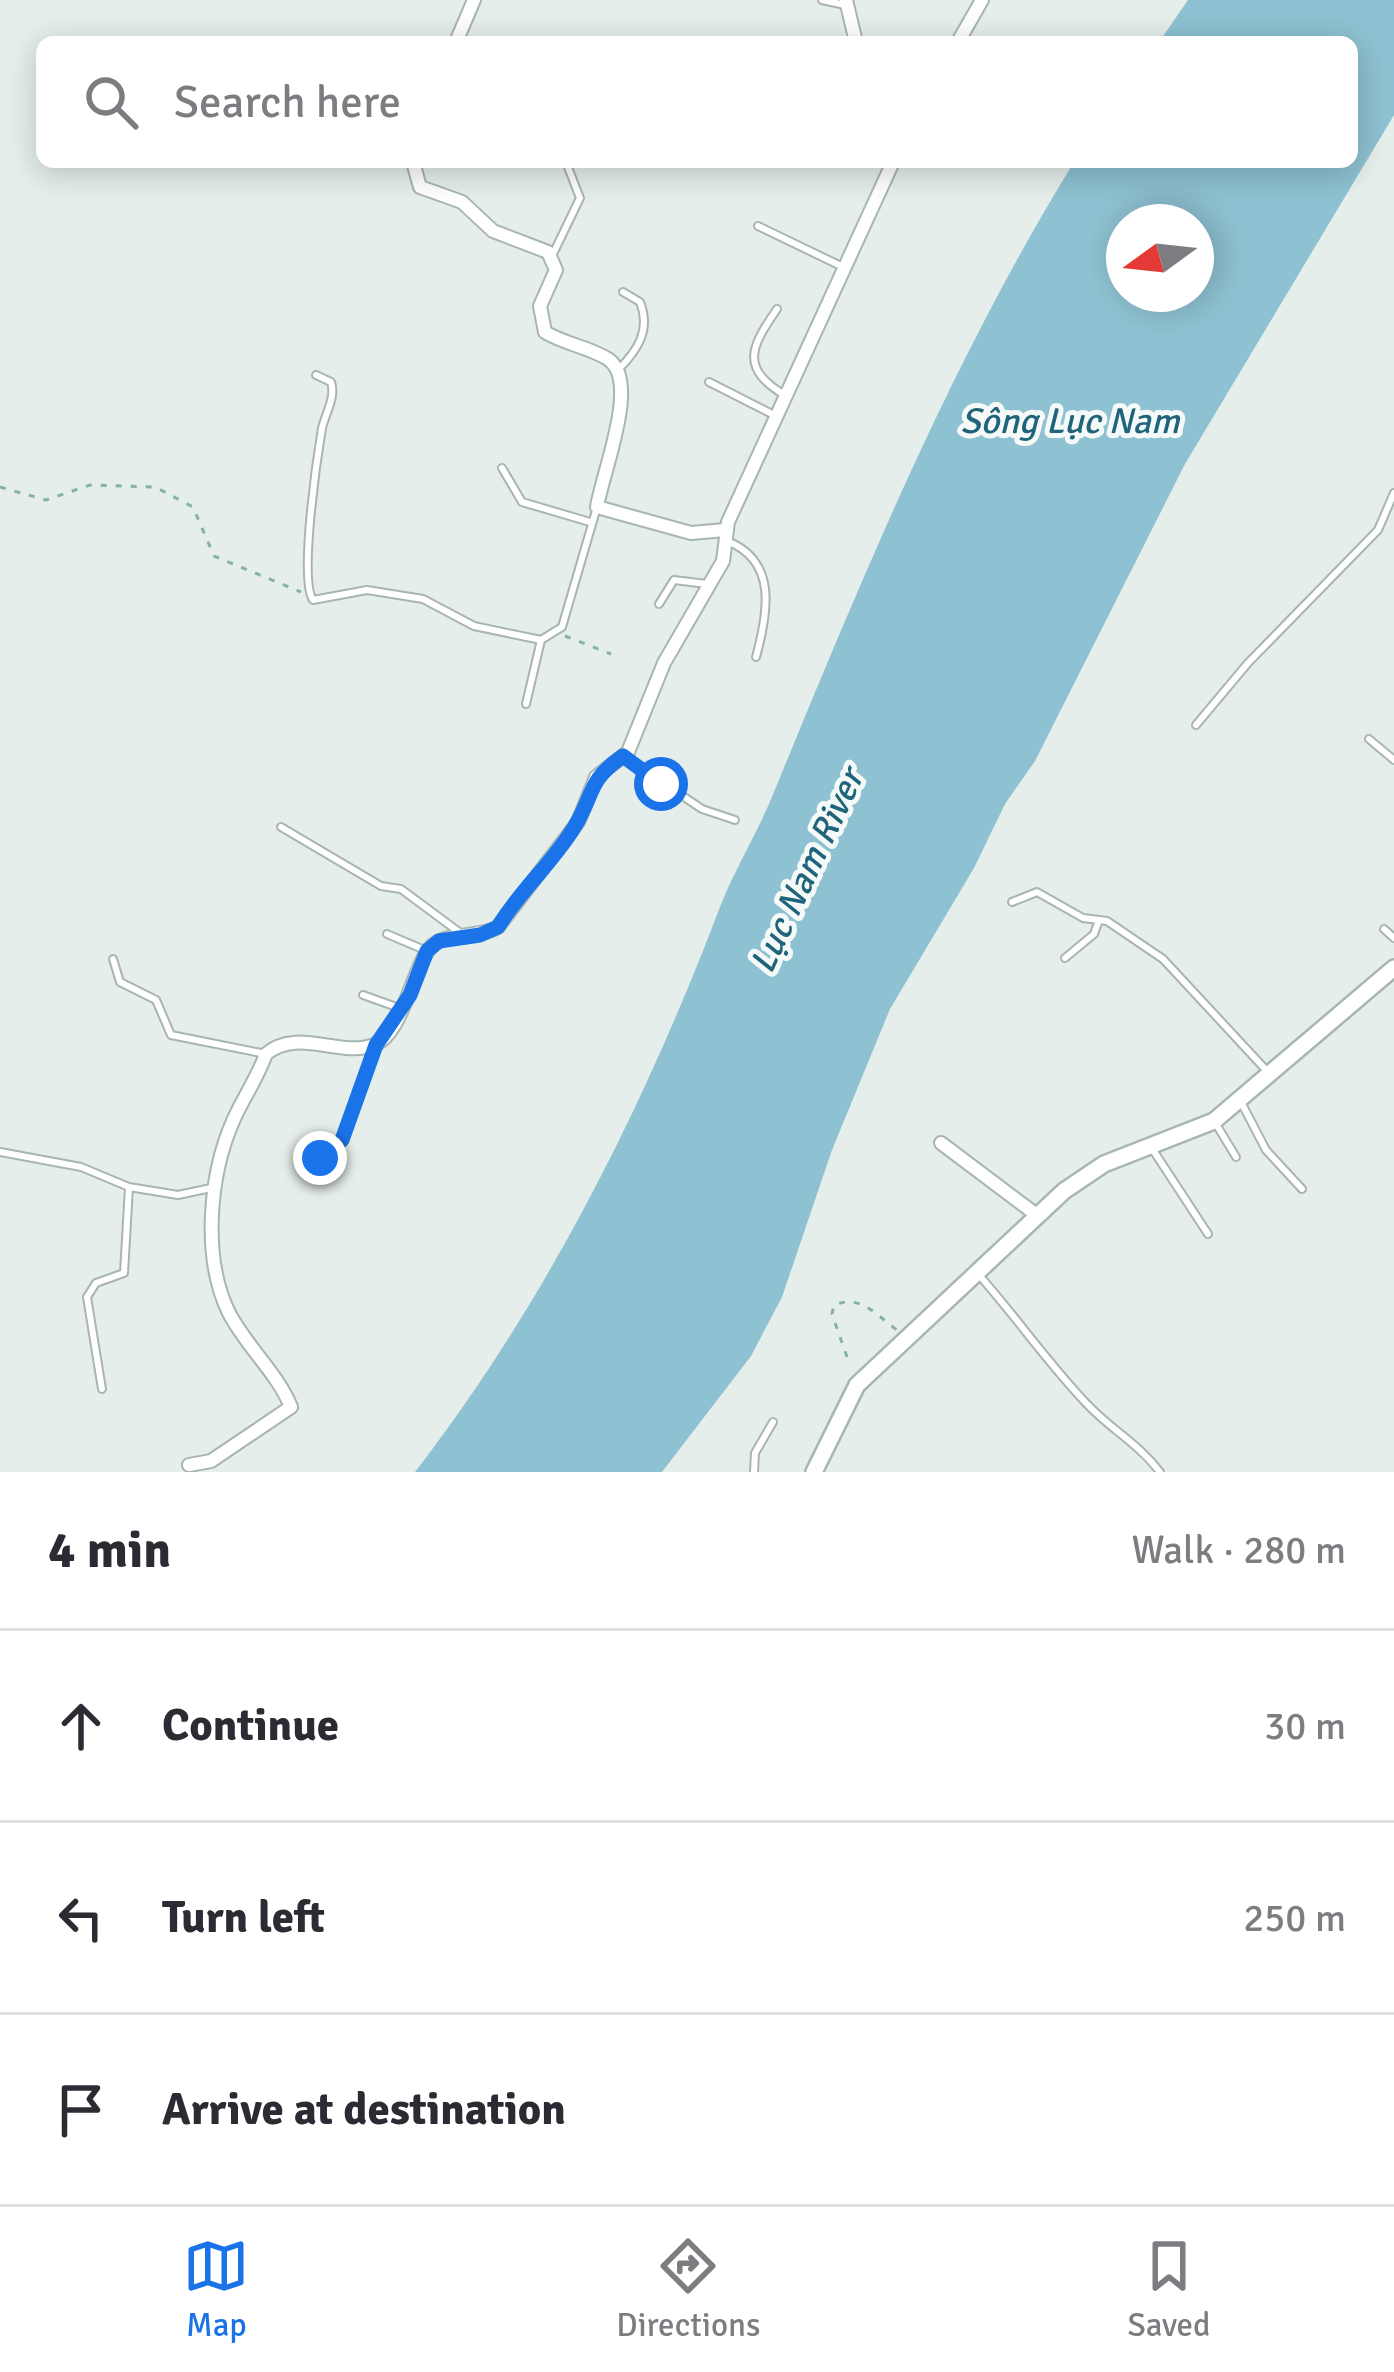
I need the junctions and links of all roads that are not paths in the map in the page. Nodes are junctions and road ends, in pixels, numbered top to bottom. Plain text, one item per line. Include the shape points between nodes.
1 (474, 0) edge
2 (822, 0) edge
3 (982, 0) edge
4 (847, 3) edge
5 (459, 36) edge
6 (855, 36) edge
7 (961, 36) edge
8 (415, 168) edge
9 (568, 168) edge
10 (890, 168) edge
11 (758, 226) dead end
12 (552, 257) junction
13 (846, 268) junction
14 (622, 292) dead end
15 (777, 309) dead end
16 (618, 370) junction
17 (316, 375) dead end
18 (709, 382) dead end
19 (786, 396) junction
20 (776, 416) junction
21 (502, 467) dead end
22 (1394, 494) edge
23 (597, 507) junction
24 (590, 522) junction
25 (724, 535) junction
26 (710, 585) junction
27 (659, 604) dead end
28 (541, 640) junction
29 (756, 657) dead end
30 (526, 704) dead end
31 (1196, 724) dead end
32 (1369, 739) dead end
33 (623, 756) junction
34 (1394, 760) edge
35 (735, 820) dead end
36 (281, 827) dead end
37 (1012, 902) dead end
38 (1100, 920) junction
39 (1384, 929) dead end
40 (388, 934) dead end
41 (465, 937) junction
42 (1394, 938) edge
43 (427, 951) junction
44 (1065, 958) dead end
45 (113, 959) dead end
46 (1394, 968) edge
47 (363, 994) dead end
48 (402, 1010) junction
49 (376, 1045) junction
50 (266, 1054) junction
51 (1269, 1072) junction
52 (1239, 1099) junction
53 (1214, 1121) junction
54 (941, 1144) dead end
55 (1151, 1147) junction
56 (0, 1152) edge
57 (1236, 1157) dead end
58 (320, 1158) dead end
59 (129, 1187) junction
60 (215, 1187) junction
61 (1302, 1189) dead end
62 (1038, 1216) junction
63 (1208, 1234) dead end
64 (979, 1275) junction
65 (102, 1389) dead end
66 (773, 1422) dead end
67 (189, 1465) dead end
68 (754, 1472) edge
69 (814, 1472) edge
70 (1160, 1472) edge

1 - 5 street
2 - 4 lane
3 - 7 street
4 - 6 street
8 - 12 street via 420,187 462,202 493,231
9 - 12 lane via 580,198
10 - 13 street
11 - 13 lane
12 - 16 street via 541,326
13 - 19 street
14 - 16 lane via 640,302 646,320 639,345
15 - 19 lane via 754,357 760,379
16 - 23 street via 622,404
17 - 28 lane via 334,391 322,428 308,594 316,600 367,590 423,599 474,626
18 - 20 lane
19 - 20 street
20 - 25 street
21 - 24 lane via 522,502
22 - 31 lane via 1378,530
23 - 24 lane
23 - 25 street
24 - 28 lane via 558,634
25 - 26 street via 723,561
25 - 29 lane via 763,573
26 - 27 lane via 674,580
26 - 33 street
28 - 30 lane
32 - 34 lane
33 - 35 lane via 702,809
33 - 41 street via 596,777 578,822 498,927
36 - 41 lane via 381,886 401,889
37 - 38 lane via 1037,892
38 - 44 lane
38 - 51 lane via 1162,959
39 - 42 lane
40 - 43 lane
41 - 43 street
43 - 48 street
45 - 50 lane via 120,982 156,1000 172,1035
46 - 51 street
47 - 48 lane
48 - 49 street
49 - 50 street via 294,1042
49 - 58 lane via 342,1140
50 - 60 street via 231,1125
51 - 52 street
52 - 53 street
52 - 61 lane via 1266,1150
53 - 55 street
53 - 57 lane
54 - 62 street
55 - 62 street via 1084,1175
55 - 63 lane
56 - 59 lane via 81,1167
59 - 60 lane via 178,1195
59 - 65 lane via 124,1273 96,1283 86,1297
60 - 67 street via 223,1298 291,1406 211,1461
62 - 64 street
64 - 69 street via 848,1399
64 - 70 lane via 1070,1386
66 - 68 lane

